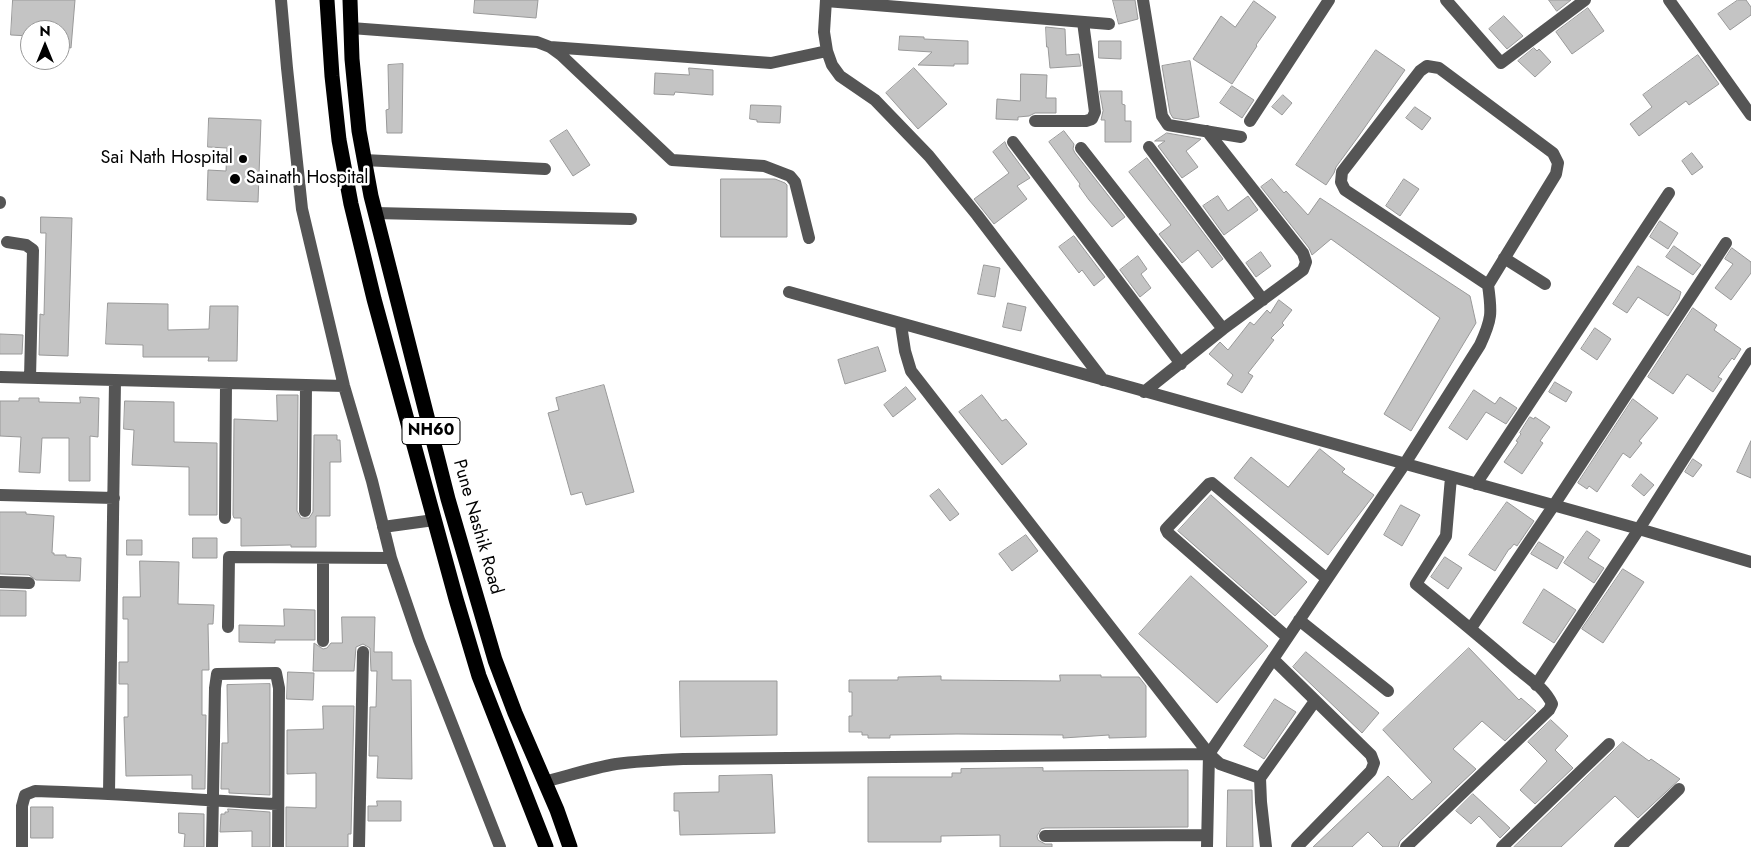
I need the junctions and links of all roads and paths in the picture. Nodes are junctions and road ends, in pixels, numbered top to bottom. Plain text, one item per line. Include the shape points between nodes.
1 (281, 0) edge
2 (328, 0) edge
3 (350, 0) edge
4 (1143, 0) edge
5 (1329, 0) edge
6 (1446, 0) edge
7 (1585, 0) edge
8 (1669, 0) edge
9 (826, 1) edge
10 (1083, 22) junction
11 (1109, 24) dead end
12 (350, 28) junction
13 (550, 47) junction
14 (827, 51) junction
15 (1747, 102) edge
16 (1751, 115) edge
17 (1250, 121) dead end
18 (1035, 122) dead end
19 (1207, 131) junction
20 (1241, 137) dead end
21 (1013, 142) dead end
22 (1149, 147) dead end
23 (1081, 148) dead end
24 (364, 160) junction
25 (545, 169) dead end
26 (1669, 193) dead end
27 (375, 213) junction
28 (631, 219) dead end
29 (809, 238) dead end
30 (7, 242) dead end
31 (1726, 243) dead end
32 (1504, 258) junction
33 (1545, 284) dead end
34 (1488, 285) junction
35 (789, 292) dead end
36 (1263, 300) junction
37 (901, 325) junction
38 (1223, 329) junction
39 (1751, 353) edge
40 (1181, 364) junction
41 (0, 377) edge
42 (30, 378) junction
43 (1103, 380) junction
44 (115, 381) junction
45 (226, 384) junction
46 (306, 385) junction
47 (344, 386) junction
48 (1144, 392) junction
49 (1404, 465) junction
50 (1451, 477) junction
51 (1476, 484) junction
52 (0, 495) edge
53 (114, 498) junction
54 (1554, 505) junction
55 (305, 511) dead end
56 (225, 518) dead end
57 (434, 520) junction
58 (383, 527) junction
59 (1639, 529) junction
60 (323, 558) junction
61 (391, 558) junction
62 (1751, 562) edge
63 (1327, 579) junction
64 (0, 582) edge
65 (29, 583) dead end
66 (1299, 620) junction
67 (228, 627) dead end
68 (1471, 628) junction
69 (1287, 637) junction
70 (323, 641) dead end
71 (363, 652) dead end
72 (1273, 659) junction
73 (1536, 685) junction
74 (1388, 691) dead end
75 (1315, 700) junction
76 (1609, 744) dead end
77 (1209, 754) junction
78 (1260, 778) junction
79 (544, 782) junction
80 (1679, 789) dead end
81 (109, 793) junction
82 (213, 801) junction
83 (278, 804) junction
84 (1045, 836) dead end
85 (1207, 841) edge
86 (22, 847) edge
87 (212, 847) edge
88 (278, 847) edge
89 (359, 847) edge
90 (500, 847) edge
91 (546, 847) edge
92 (570, 847) edge
93 (1266, 847) edge
94 (1297, 847) edge
95 (1406, 847) edge
96 (1502, 847) edge
97 (1620, 847) edge

1 - 47 street via 302,209
2 - 57 highway, NH60 via 339,140 352,204 376,309
3 - 12 highway, Pune Nashik Road / NH60
4 - 19 street via 1162,116 1168,126
5 - 17 street
6 - 7 street via 1502,63
8 - 15 street
9 - 10 street
9 - 14 street via 824,32
10 - 11 street
10 - 18 street via 1095,112 1092,119 1086,122
12 - 13 street via 537,42
12 - 24 highway, Pune Nashik Road / NH60
13 - 14 street via 771,63
13 - 29 street via 672,160 764,166 790,176 795,182
14 - 43 street via 840,76 875,100 929,156
15 - 16 street
19 - 20 street
19 - 36 street via 1303,253 1306,262 1303,270
21 - 40 street
22 - 36 street
23 - 38 street
24 - 25 street
24 - 27 highway, Pune Nashik Road / NH60
26 - 51 street
27 - 28 street
27 - 79 highway, Pune Nashik Road / NH60 via 448,499 487,632 515,713
30 - 42 street via 26,245 33,250
31 - 54 street
32 - 33 street
32 - 34 street
32 - 34 street via 1556,174 1558,163 1552,153 1439,68 1427,66 1342,172 1341,182 1345,190
34 - 49 street via 1492,310 1488,328
35 - 37 street
36 - 38 street
37 - 43 street
37 - 77 street via 912,371
38 - 40 street
39 - 59 street
40 - 48 street
41 - 42 street
42 - 44 street
43 - 48 street
44 - 45 street
44 - 53 street
45 - 46 street
45 - 56 street
46 - 47 street
46 - 55 street
47 - 58 street
48 - 49 street
49 - 50 street
49 - 63 street
50 - 51 street
50 - 68 street via 1446,536 1416,584
51 - 54 street
52 - 53 street
53 - 81 street
54 - 59 street
54 - 68 street
57 - 58 street
57 - 91 highway, NH60 via 479,676
58 - 61 street
59 - 62 street
59 - 73 street
60 - 61 street
60 - 67 street via 229,558
60 - 70 street
61 - 90 street via 419,640
63 - 66 street
63 - 69 street via 1212,483 1166,529
64 - 65 street
66 - 69 street
66 - 74 street
68 - 73 street
69 - 72 street
71 - 89 street
72 - 75 street
72 - 77 street
73 - 95 street via 1549,697 1552,704 1549,710
75 - 78 street
75 - 94 street via 1371,755 1374,763 1371,771
76 - 96 street
77 - 78 street via 1220,764
77 - 79 street via 683,759 615,764
77 - 85 street
78 - 93 street
79 - 92 highway, Pune Nashik Road / NH60
80 - 97 street
81 - 82 street
81 - 86 street via 35,790 26,795 22,806
82 - 83 street
82 - 83 street via 217,674 276,673 279,688
82 - 87 street
83 - 88 street
84 - 85 street

